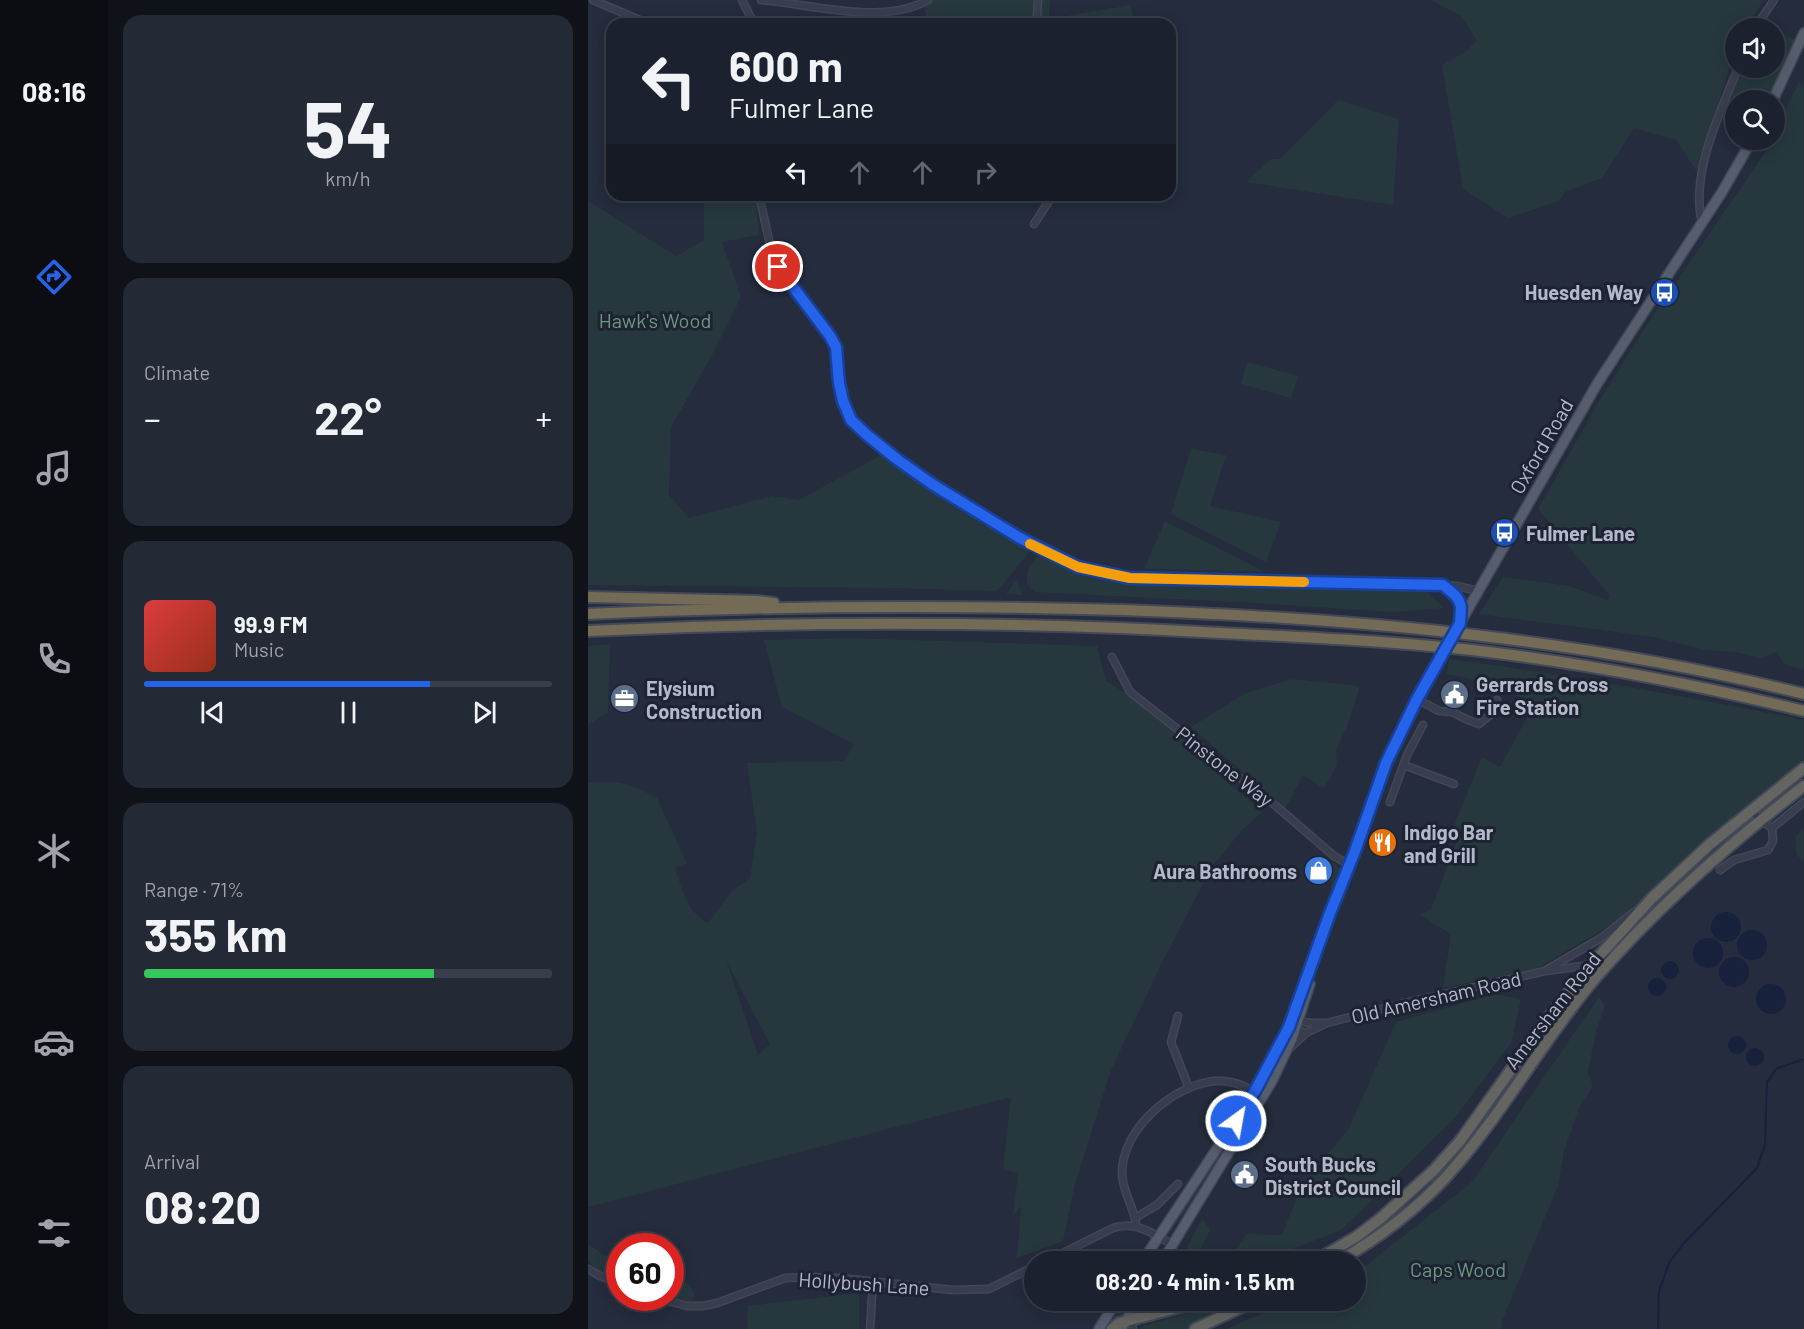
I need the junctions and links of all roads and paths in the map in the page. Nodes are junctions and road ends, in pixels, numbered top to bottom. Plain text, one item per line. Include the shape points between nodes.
1 (593, 0) edge
2 (761, 0) edge
3 (928, 0) edge
4 (1038, 0) edge
5 (1774, 0) edge
6 (744, 1) edge
7 (636, 18) edge
8 (750, 18) edge
9 (1038, 18) edge
10 (1762, 18) edge
11 (1804, 33) edge
12 (1734, 78) edge
13 (1778, 90) edge
14 (1746, 150) edge
15 (760, 201) edge
16 (1049, 201) edge
17 (1702, 223) junction
18 (1034, 224) dead end
19 (1443, 585) junction
20 (1478, 591) junction
21 (588, 597) edge
22 (804, 607) junction
23 (588, 614) edge
24 (1460, 623) junction
25 (588, 631) edge
26 (1112, 657) dead end
27 (1804, 694) edge
28 (1417, 699) junction
29 (1497, 700) dead end
30 (1804, 711) edge
31 (1423, 725) dead end
32 (1392, 749) junction
33 (1407, 755) junction
34 (1404, 765) junction
35 (1804, 768) edge
36 (1454, 784) dead end
37 (1804, 786) edge
38 (1390, 802) dead end
39 (1804, 802) edge
40 (1751, 809) junction
41 (1760, 820) junction
42 (1772, 828) junction
43 (1350, 865) junction
44 (1720, 870) dead end
45 (1652, 898) junction
46 (1624, 947) junction
47 (1591, 965) junction
48 (1545, 971) junction
49 (1178, 1016) dead end
50 (1327, 1023) junction
51 (1293, 1024) junction
52 (1306, 1033) junction
53 (1286, 1053) junction
54 (1190, 1088) junction
55 (1259, 1094) junction
56 (1218, 1149) junction
57 (1231, 1150) junction
58 (1178, 1184) dead end
59 (1134, 1218) junction
60 (1136, 1226) junction
61 (1158, 1237) junction
62 (1172, 1244) junction
63 (1067, 1251) edge
64 (1149, 1251) edge
65 (1168, 1251) edge
66 (1332, 1251) edge
67 (1355, 1251) edge
68 (588, 1269) edge
69 (1024, 1272) edge
70 (606, 1277) edge
71 (873, 1281) junction
72 (684, 1305) edge
73 (1110, 1311) edge
74 (1133, 1311) edge
75 (1172, 1311) edge
76 (1233, 1311) edge
77 (1127, 1325) edge
78 (870, 1329) edge
79 (1099, 1329) edge
80 (1112, 1329) edge
81 (1195, 1329) edge

1 - 7 street
2 - 3 street via 877,13 906,10
4 - 9 street
5 - 10 street
6 - 8 street
11 - 13 main road
12 - 17 street via 1699,182
14 - 17 main road, Oxford Road
15 - 19 street via 778,267 836,347 839,383 851,420 898,460 1020,538 1078,567 1130,578
16 - 18 street
17 - 20 main road, Oxford Road via 1598,384
19 - 20 street
19 - 24 street via 1459,601
20 - 24 main road, Oxford Road
21 - 22 highway via 758,601
22 - 23 highway
22 - 27 highway via 987,606 1168,612 1394,627 1607,652
24 - 28 main road, Oxford Road, bridge
25 - 30 highway via 809,624 981,624 1415,645 1628,673
26 - 43 street, Pinstone Way via 1130,692
28 - 29 street via 1479,724 1490,715
28 - 32 main road, Oxford Road
31 - 33 street
32 - 33 street
32 - 43 main road, Oxford Road
33 - 34 street
34 - 36 street
34 - 38 street
35 - 40 highway
37 - 41 highway, Amersham Road
39 - 42 street
40 - 41 street
40 - 45 highway
41 - 42 street
41 - 46 highway, Amersham Road
42 - 44 street via 1773,841 1768,850 1734,860
43 - 51 main road, Oxford Road
45 - 47 highway
45 - 48 street, Old Amersham Road via 1601,938
46 - 47 street, Old Amersham Road
46 - 67 highway, Amersham Road via 1550,1037 1447,1176 1409,1212
47 - 48 street, Old Amersham Road
47 - 66 highway via 1460,1141 1434,1170 1381,1218
48 - 50 street, Old Amersham Road
49 - 54 street via 1171,1042
50 - 51 street, Old Amersham Road
50 - 52 street, Old Amersham Road
51 - 52 street
51 - 53 main road
51 - 55 main road, Oxford Road
52 - 53 street, Old Amersham Road
53 - 55 main road
54 - 55 street via 1214,1081 1235,1082
54 - 59 street via 1166,1101 1142,1124 1126,1148 1122,1172
55 - 56 main road, Oxford Road
55 - 57 main road
56 - 57 main road
56 - 61 main road, Oxford Road
57 - 62 main road
58 - 59 street via 1157,1205
59 - 60 street
60 - 61 street
60 - 63 street via 1113,1228
61 - 62 street
61 - 64 main road, Oxford Road
62 - 65 main road
68 - 70 street
69 - 71 street, Hollybush Lane via 989,1289 953,1290
71 - 72 street, Hollybush Lane via 785,1278 717,1304
71 - 78 street
73 - 79 main road
74 - 77 main road
75 - 77 highway
76 - 81 highway
77 - 80 highway

